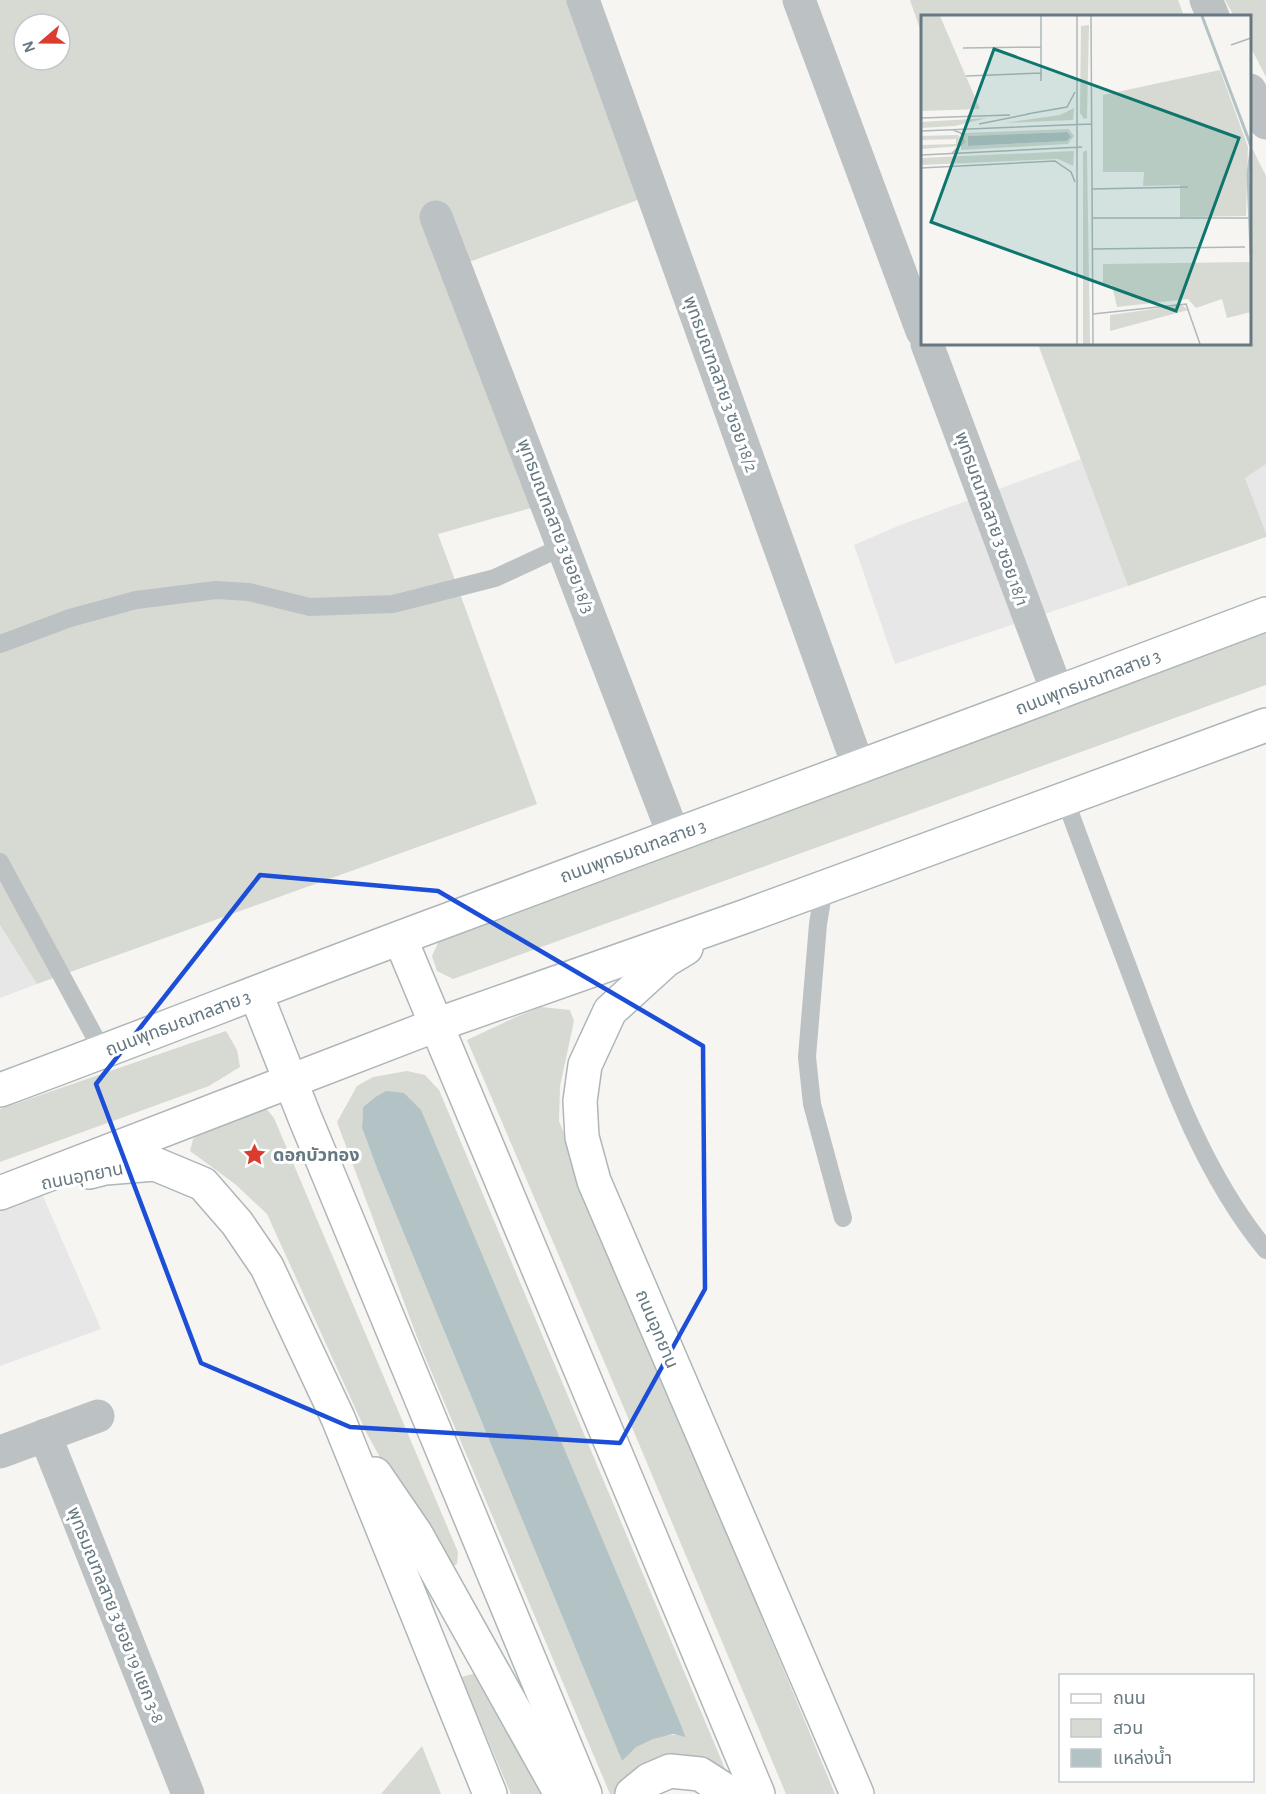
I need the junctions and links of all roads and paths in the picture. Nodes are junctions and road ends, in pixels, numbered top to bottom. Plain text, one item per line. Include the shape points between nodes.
1 (583, 0) edge
2 (799, 0) edge
3 (1206, 0) edge
4 (1213, 15) edge
5 (1251, 92) edge
6 (1266, 123) edge
7 (436, 217) dead end
8 (921, 328) edge
9 (927, 345) edge
10 (564, 546) junction
11 (1266, 614) edge
12 (0, 644) edge
13 (1058, 694) junction
14 (1266, 725) edge
15 (859, 768) junction
16 (1065, 799) junction
17 (674, 836) junction
18 (0, 862) edge
19 (824, 888) junction
20 (746, 916) junction
21 (400, 938) junction
22 (256, 994) junction
23 (436, 1025) junction
24 (103, 1052) junction
25 (291, 1080) junction
26 (0, 1090) edge
27 (0, 1194) edge
28 (843, 1218) dead end
29 (1266, 1250) edge
30 (98, 1416) dead end
31 (338, 1418) junction
32 (45, 1435) junction
33 (0, 1452) edge
34 (188, 1794) edge
35 (490, 1794) edge
36 (561, 1794) edge
37 (585, 1794) edge
38 (632, 1794) edge
39 (731, 1794) edge
40 (758, 1794) edge
41 (857, 1794) edge

1 - 15 street, พุทธมณฑลสาย 3 ซอย 18/2
2 - 8 street
3 - 4 street
5 - 6 street
7 - 10 street, พุทธมณฑลสาย 3 ซอย 18/3
9 - 13 street, พุทธมณฑลสาย 3 ซอย 18/1
10 - 12 lane via 495,578 393,604 310,608 249,592 216,590 136,600 70,618
10 - 17 street, พุทธมณฑลสาย 3 ซอย 18/3
11 - 13 main road, ถนนพุทธมณฑลสาย 3
13 - 15 main road, ถนนพุทธมณฑลสาย 3
14 - 16 main road
15 - 17 main road, ถนนพุทธมณฑลสาย 3
16 - 19 main road
16 - 29 lane via 1196,1139 1249,1229
17 - 21 main road, ถนนพุทธมณฑลสาย 3
18 - 24 lane
19 - 20 main road
19 - 28 lane via 807,1057 812,1104
20 - 23 main road
20 - 41 main road, ถนนอุทยาน via 666,960 610,1011 585,1065 580,1101 582,1137 594,1181
21 - 22 main road, ถนนพุทธมณฑลสาย 3
21 - 23 main road
22 - 24 main road, ถนนพุทธมณฑลสาย 3
22 - 25 main road
23 - 25 main road
23 - 40 main road
24 - 26 main road, ถนนพุทธมณฑลสาย 3
25 - 27 main road
25 - 37 main road
27 - 31 main road, ถนนอุทยาน via 105,1168 155,1164 203,1184 237,1223 267,1267
30 - 32 street
31 - 35 main road, ถนนอุทยาน
31 - 36 main road via 416,1534
32 - 33 street
32 - 34 street, พุทธมณฑลสาย 3 ซอย 19 แยก 3-8
38 - 39 main road via 649,1780 670,1771 700,1774

